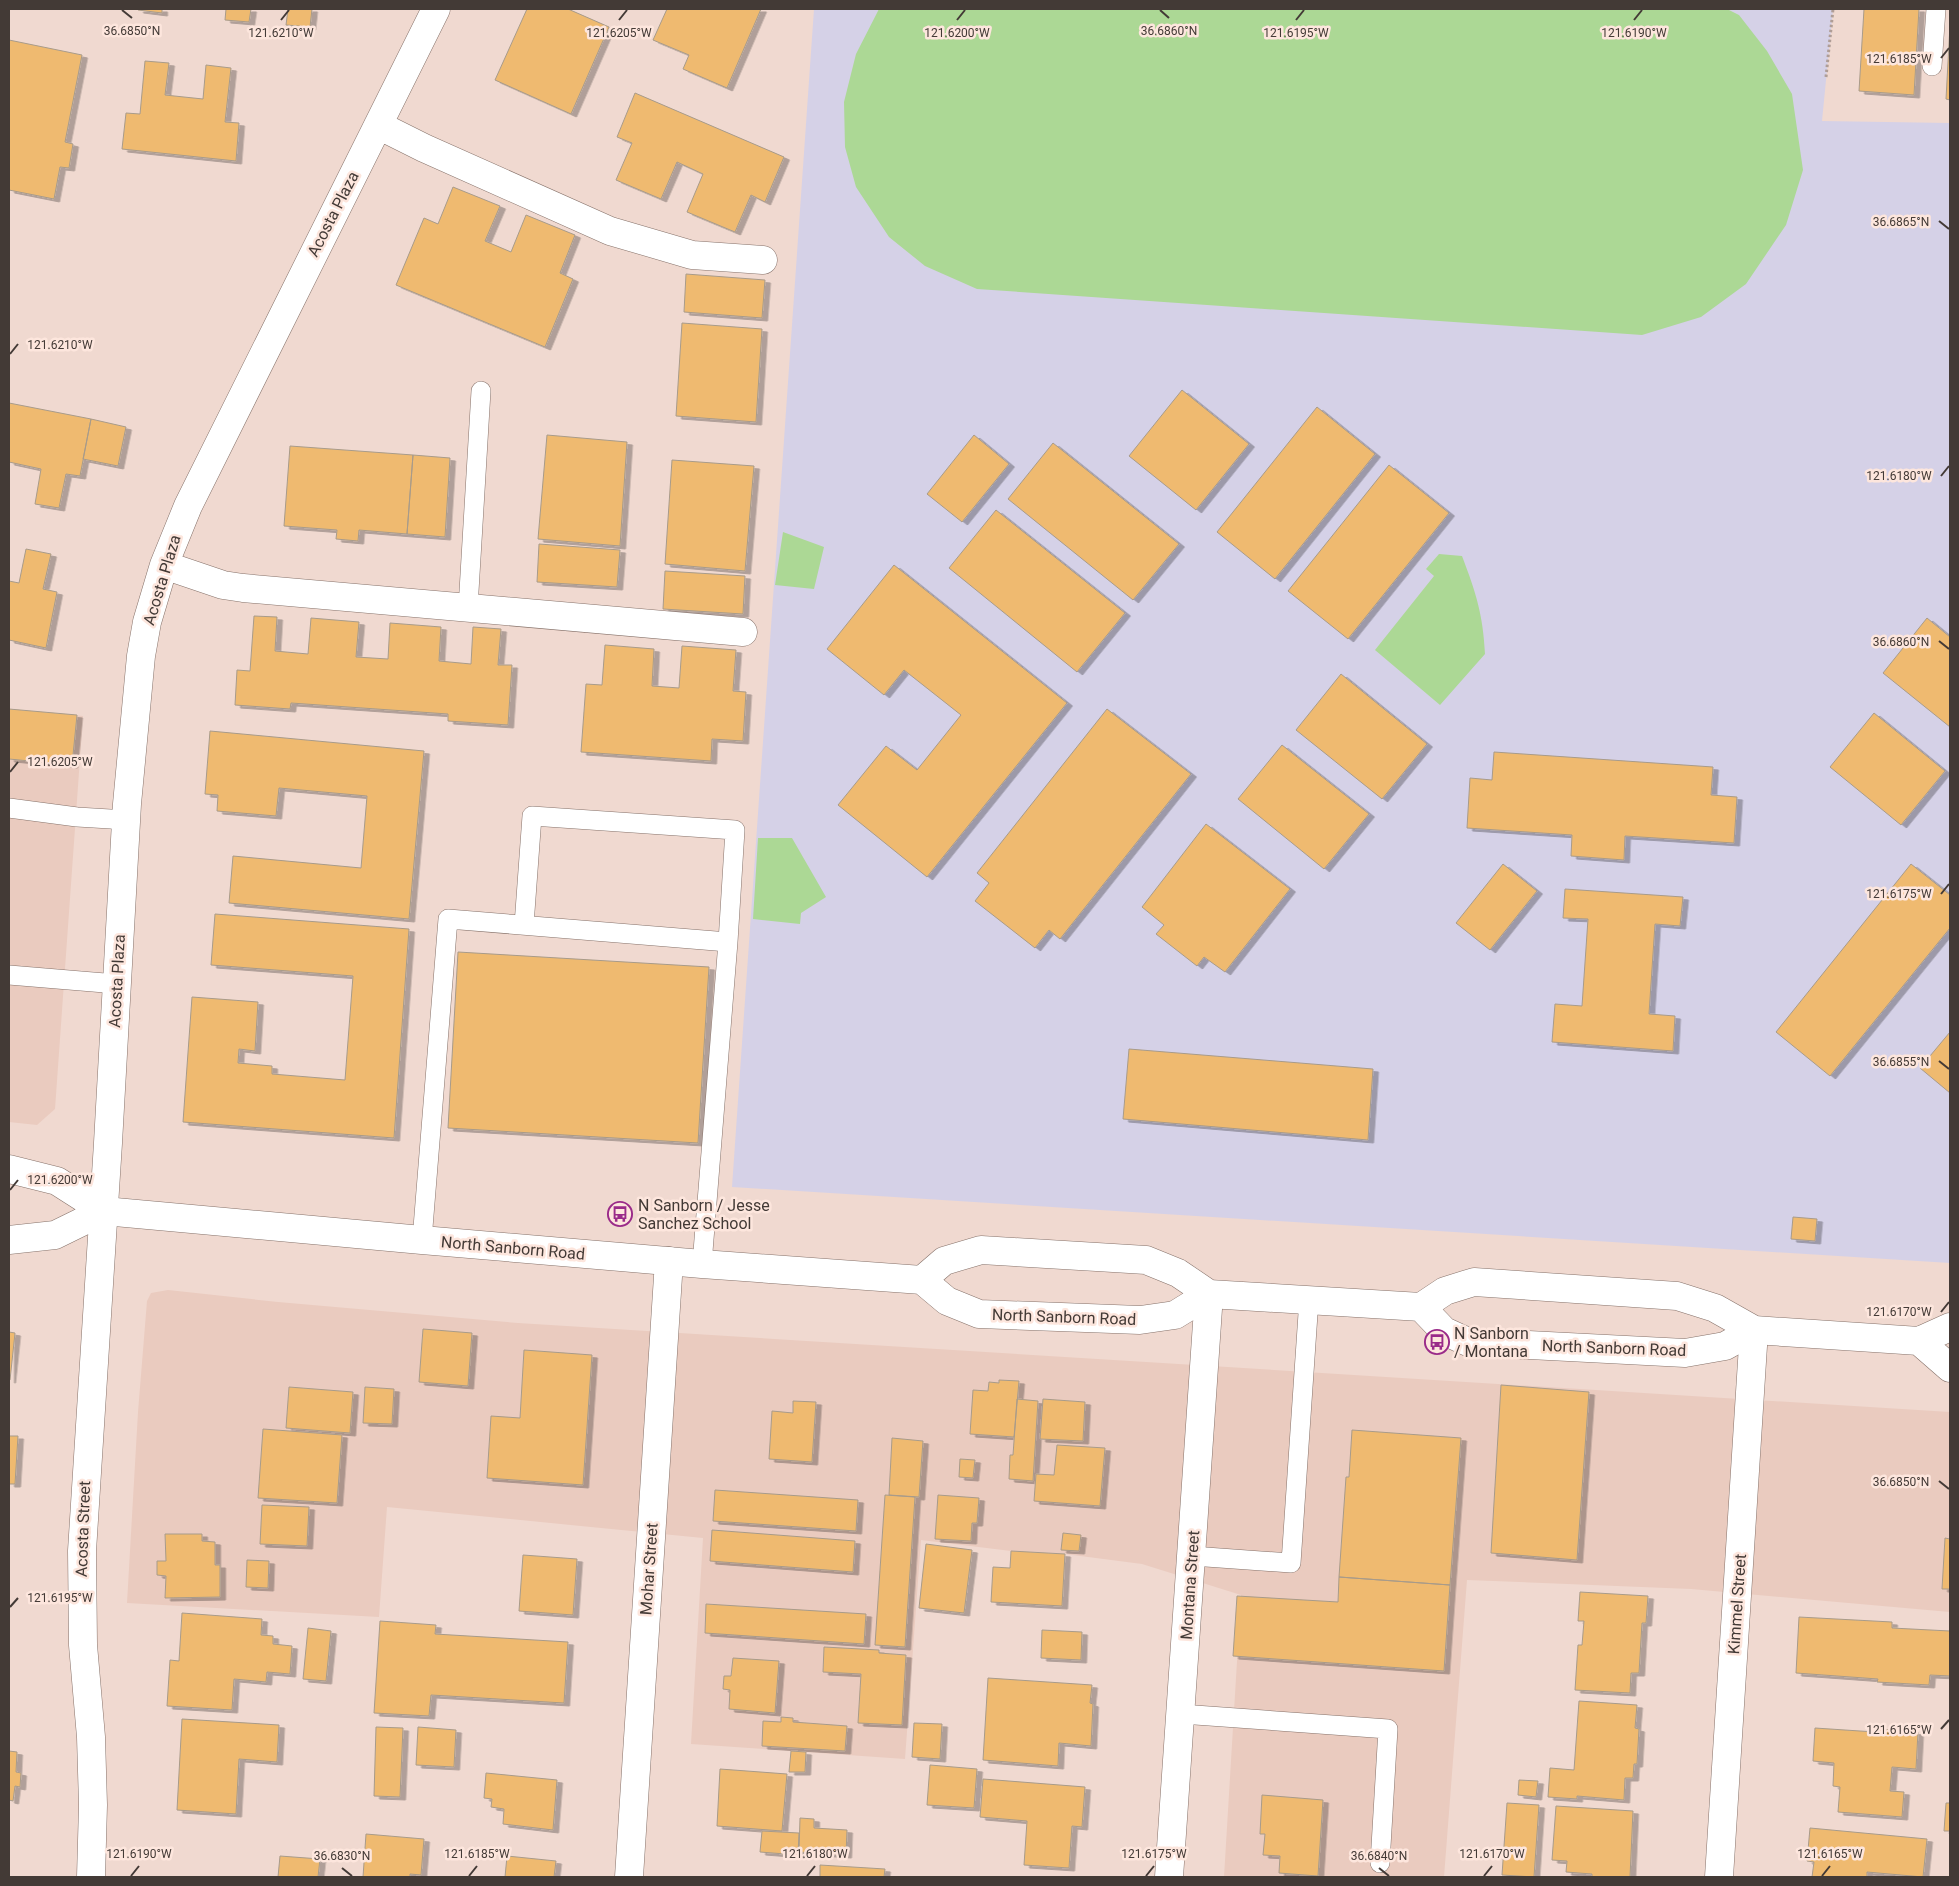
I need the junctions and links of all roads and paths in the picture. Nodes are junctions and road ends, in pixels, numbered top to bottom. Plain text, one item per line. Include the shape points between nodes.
1 (436, 9) edge
2 (1833, 9) edge
3 (1936, 9) edge
4 (1932, 66) dead end
5 (1826, 77) dead end
6 (378, 125) junction
7 (763, 260) dead end
8 (481, 391) dead end
9 (164, 565) junction
10 (468, 608) junction
11 (743, 632) dead end
12 (9, 808) edge
13 (127, 820) junction
14 (524, 925) junction
15 (728, 942) junction
16 (9, 975) edge
17 (117, 984) junction
18 (9, 1169) edge
19 (104, 1211) junction
20 (9, 1240) edge
21 (422, 1240) junction
22 (669, 1261) junction
23 (702, 1264) junction
24 (922, 1280) junction
25 (1209, 1294) junction
26 (1309, 1299) junction
27 (1422, 1307) junction
28 (1950, 1327) edge
29 (1754, 1330) junction
30 (1918, 1341) junction
31 (1950, 1368) edge
32 (1192, 1556) junction
33 (1181, 1714) junction
34 (1380, 1863) dead end
35 (91, 1877) edge
36 (629, 1877) edge
37 (1169, 1877) edge
38 (1719, 1877) edge

1 - 6 street, Acosta Plaza
2 - 5 path
3 - 4 lane
6 - 7 street via 610,231 692,255
6 - 9 street, Acosta Plaza via 202,475
8 - 10 lane
9 - 10 street via 223,585 243,588
9 - 13 street, Acosta Plaza via 147,622 141,656
10 - 11 street
12 - 13 lane
13 - 17 street, Acosta Plaza
14 - 15 lane
14 - 15 lane via 532,816 735,830
14 - 21 lane via 448,919
15 - 23 lane
16 - 17 lane
17 - 19 street, Acosta Plaza
18 - 19 street, North Sanborn Road via 57,1181
19 - 20 street via 56,1235
19 - 21 street, North Sanborn Road
19 - 35 street, Acosta Street via 82,1551 83,1645 93,1805
21 - 22 street, North Sanborn Road
22 - 23 street, North Sanborn Road
22 - 36 street, Mohar Street
23 - 24 street, North Sanborn Road
24 - 25 street, North Sanborn Road via 947,1301 979,1314 1140,1320 1175,1315
24 - 25 street via 944,1261 980,1250 1146,1260 1178,1273
25 - 26 street
25 - 32 street, Montana Street
26 - 27 street
26 - 32 lane via 1290,1563
27 - 29 street via 1445,1290 1474,1282 1677,1296 1715,1308
27 - 29 street, North Sanborn Road via 1444,1332 1468,1342 1685,1353 1725,1346
28 - 30 street
29 - 30 street
29 - 38 street, Kimmel Street
30 - 31 street
32 - 33 street, Montana Street
33 - 34 lane via 1388,1729
33 - 37 street, Montana Street

